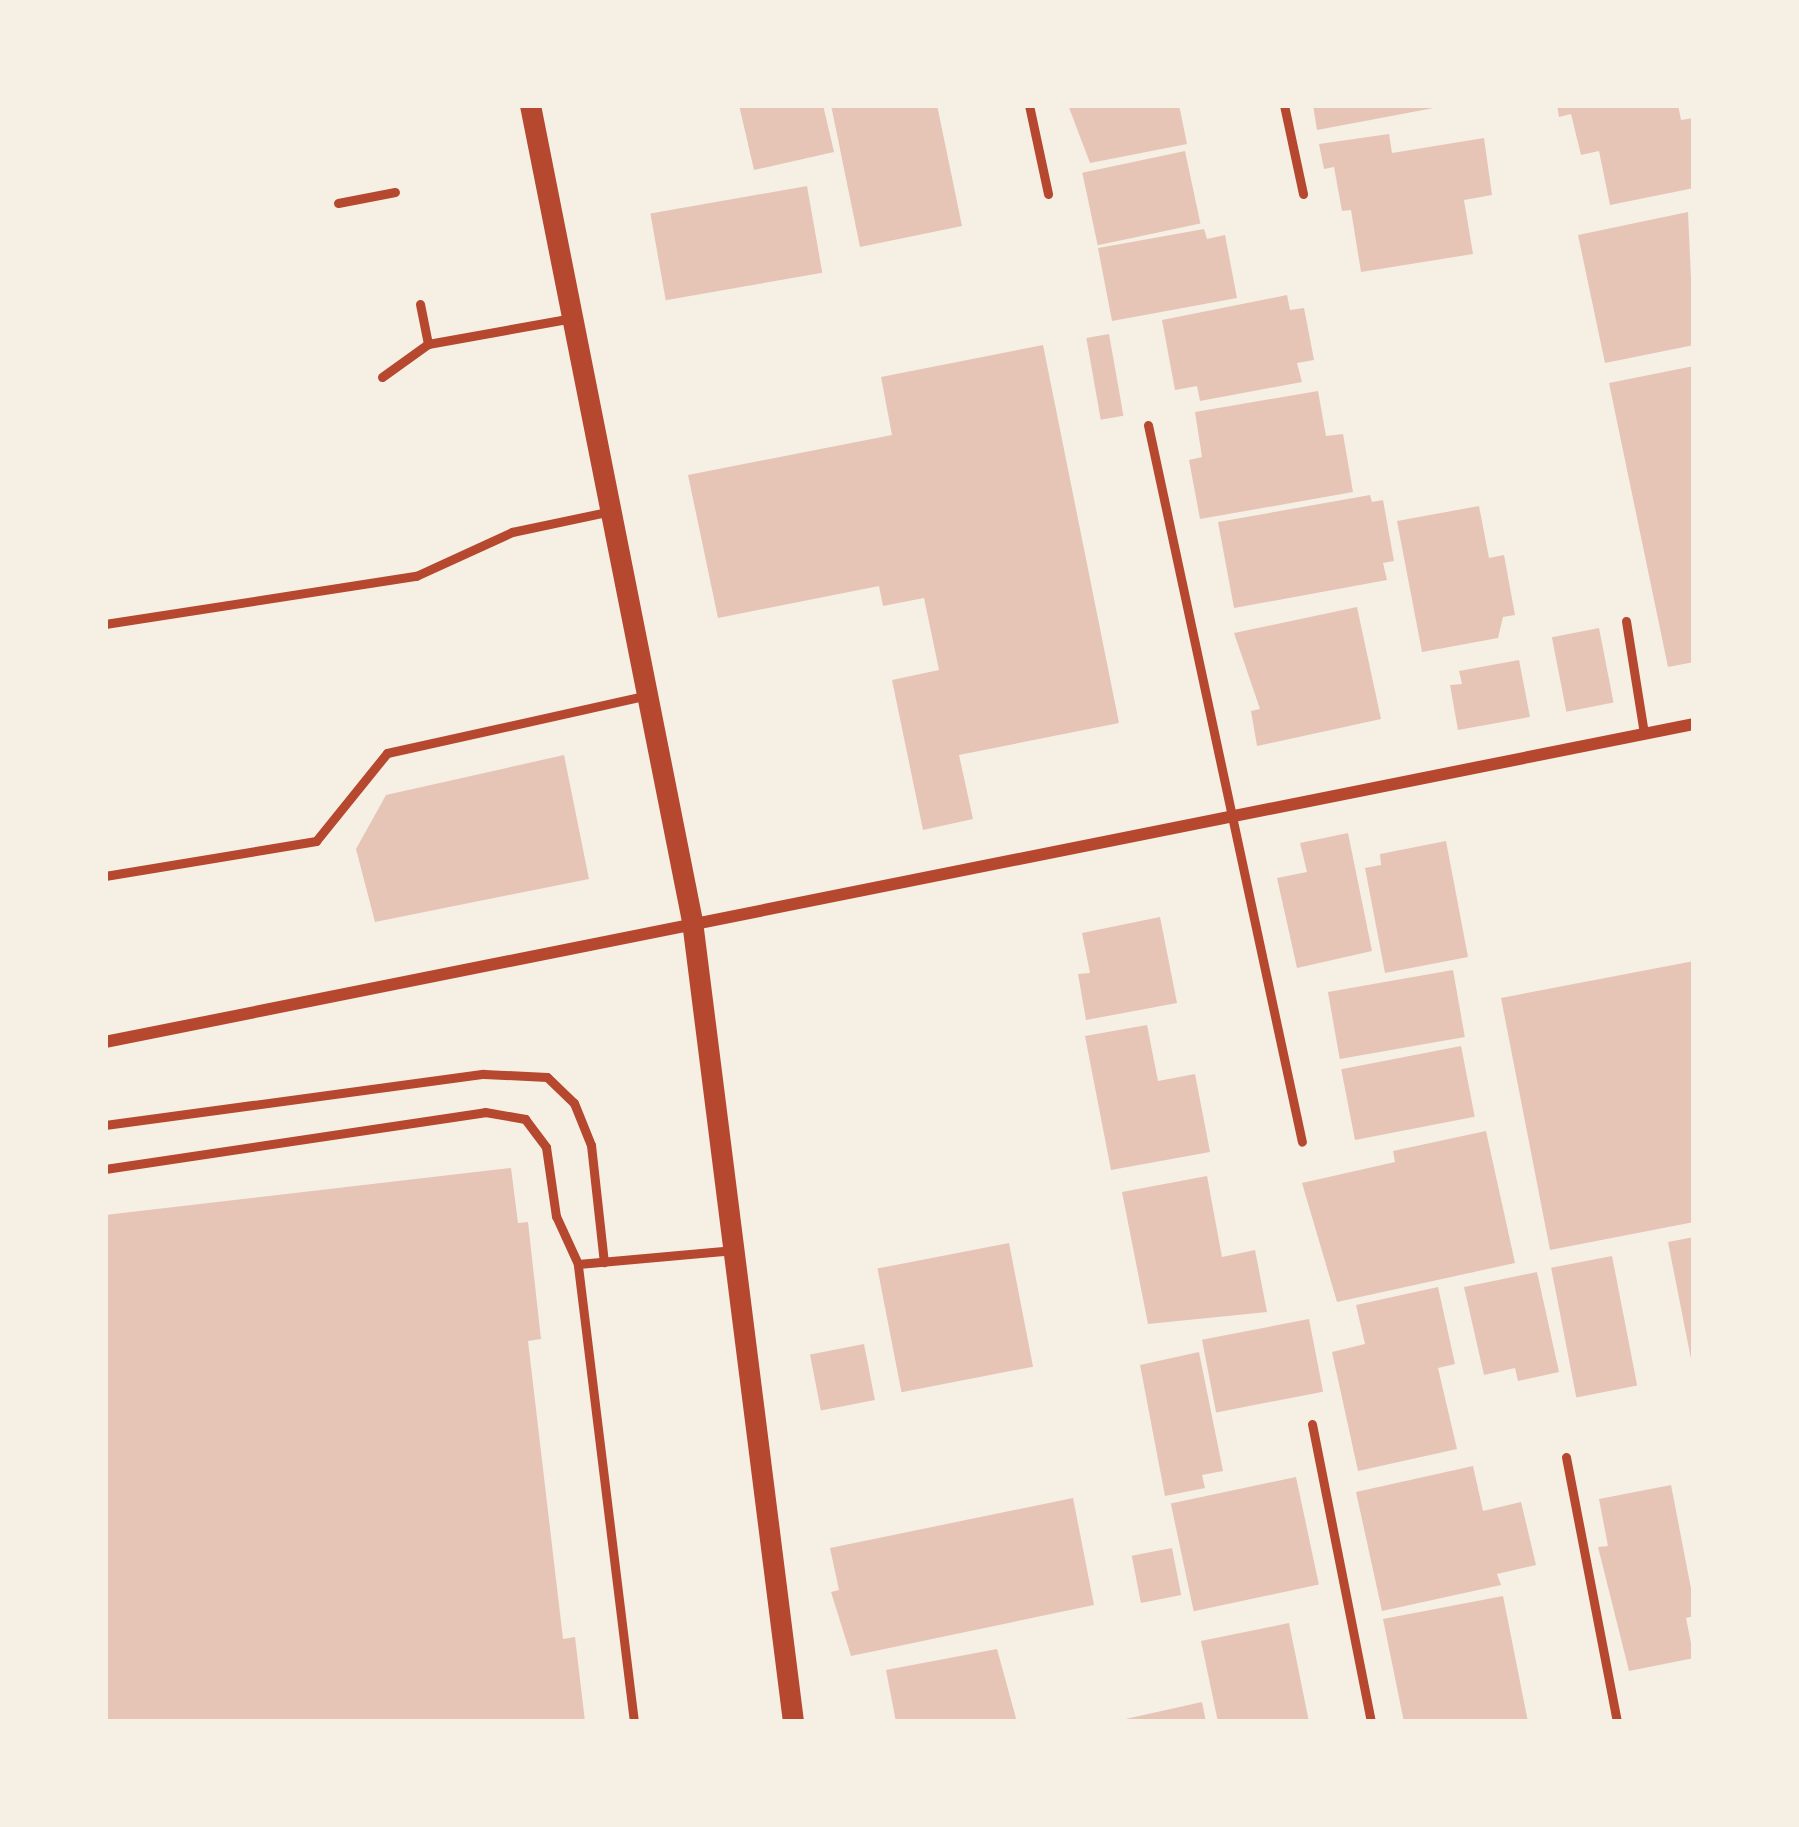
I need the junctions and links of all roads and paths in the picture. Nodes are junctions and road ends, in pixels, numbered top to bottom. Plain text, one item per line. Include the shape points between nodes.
1 (530, 105) edge
2 (1029, 105) edge
3 (1284, 105) edge
4 (395, 192) dead end
5 (1048, 194) dead end
6 (1304, 194) dead end
7 (338, 203) dead end
8 (420, 304) dead end
9 (573, 318) junction
10 (428, 344) junction
11 (382, 377) dead end
12 (1148, 425) dead end
13 (612, 511) junction
14 (1626, 621) dead end
15 (105, 624) edge
16 (648, 694) junction
17 (1694, 724) edge
18 (1644, 733) junction
19 (1238, 814) junction
20 (105, 876) edge
21 (692, 921) junction
22 (105, 1042) edge
23 (105, 1125) edge
24 (1302, 1142) dead end
25 (105, 1169) edge
26 (737, 1250) junction
27 (604, 1262) junction
28 (578, 1264) junction
29 (1312, 1424) dead end
30 (1566, 1457) dead end
31 (634, 1722) edge
32 (793, 1722) edge
33 (1371, 1722) edge
34 (1616, 1722) edge

1 - 9 street
2 - 5 lane
3 - 6 lane
4 - 7 lane
8 - 10 lane
9 - 10 lane
9 - 13 street
10 - 11 lane
12 - 19 lane
13 - 15 lane via 512,532 416,576
13 - 16 street
14 - 18 lane
16 - 20 lane via 387,753 316,841
16 - 21 street
17 - 18 street
18 - 19 street
19 - 21 street
19 - 24 lane
21 - 22 street
21 - 26 street
23 - 27 lane via 484,1074 547,1077 574,1103 591,1145
25 - 28 lane via 485,1112 525,1118 546,1147 556,1216
26 - 27 lane
26 - 32 street
27 - 28 lane
28 - 31 lane
29 - 33 lane
30 - 34 lane

